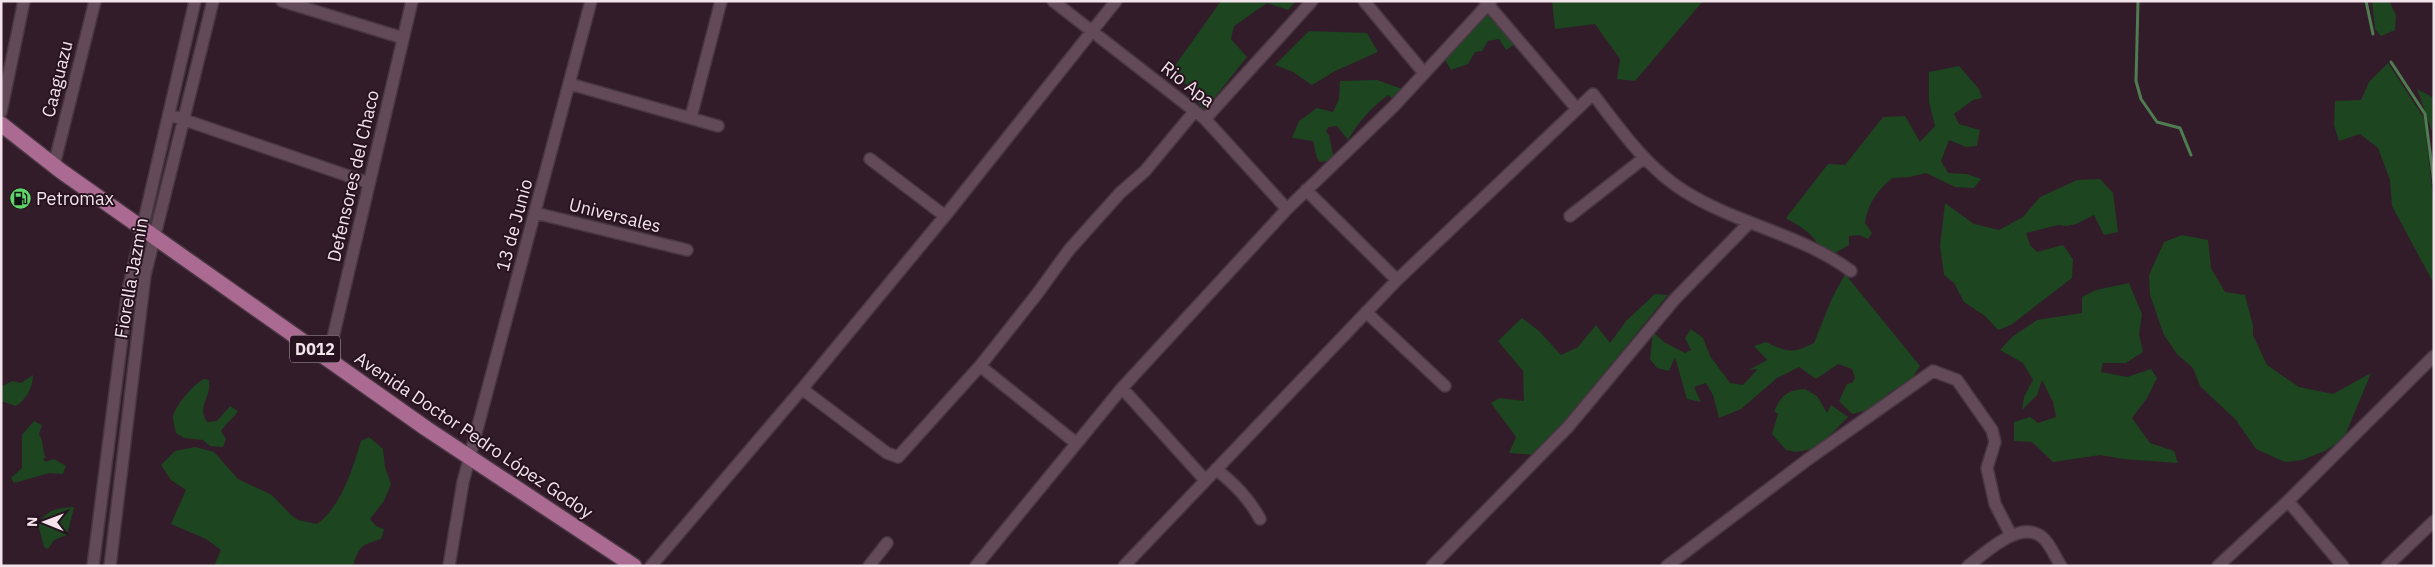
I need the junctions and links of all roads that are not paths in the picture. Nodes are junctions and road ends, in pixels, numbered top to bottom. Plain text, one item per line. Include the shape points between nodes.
1 (24, 1) edge
2 (95, 1) edge
3 (195, 1) edge
4 (212, 1) edge
5 (282, 1) edge
6 (412, 1) edge
7 (591, 1) edge
8 (721, 1) edge
9 (1053, 1) edge
10 (1116, 1) edge
11 (1312, 1) edge
12 (1364, 1) edge
13 (1488, 2) edge
14 (1093, 32) junction
15 (403, 38) junction
16 (1424, 73) junction
17 (570, 84) junction
18 (1577, 109) junction
19 (1, 112) edge
20 (1194, 112) junction
21 (168, 114) junction
22 (690, 118) junction
23 (183, 119) junction
24 (1205, 119) junction
25 (1, 124) edge
26 (718, 126) dead end
27 (1644, 158) junction
28 (870, 159) dead end
29 (54, 166) junction
30 (369, 183) junction
31 (1306, 190) junction
32 (1287, 210) junction
33 (535, 213) junction
34 (945, 216) junction
35 (1570, 216) dead end
36 (1749, 224) junction
37 (142, 228) junction
38 (154, 238) junction
39 (688, 250) dead end
40 (1851, 271) dead end
41 (1397, 280) junction
42 (1366, 312) junction
43 (2434, 356) edge
44 (328, 359) junction
45 (980, 366) junction
46 (1445, 386) dead end
47 (1122, 388) junction
48 (802, 389) junction
49 (1076, 443) junction
50 (470, 458) junction
51 (1216, 469) junction
52 (1205, 480) junction
53 (2288, 501) junction
54 (1260, 519) dead end
55 (2434, 521) edge
56 (2011, 535) junction
57 (887, 543) dead end
58 (93, 566) edge
59 (110, 566) edge
60 (449, 566) edge
61 (634, 566) edge
62 (651, 566) edge
63 (869, 566) edge
64 (976, 566) edge
65 (1124, 566) edge
66 (1432, 566) edge
67 (1667, 566) edge
68 (1968, 566) edge
69 (2060, 566) edge
70 (2218, 566) edge
71 (2343, 566) edge
72 (2386, 566) edge

1 - 19 street
2 - 29 street, Caaguazu
3 - 21 street, Fiorella Jazmin
4 - 23 street, Fiorella Jazmin
5 - 15 street
6 - 15 street, Defensores del Chaco
7 - 17 street, 13 de Junio
8 - 22 street
9 - 14 street, Rio Apa
10 - 14 street
11 - 24 street
12 - 16 street
13 - 16 street
13 - 18 street
14 - 20 street, Rio Apa
14 - 34 street
15 - 30 street, Defensores del Chaco
16 - 31 street
17 - 22 street
17 - 33 street, 13 de Junio
18 - 27 street via 1593,94
18 - 41 street
20 - 24 street, Rio Apa
20 - 45 street via 1145,171 1120,193 1069,250
21 - 23 street
21 - 37 street, Fiorella Jazmin
22 - 26 street
23 - 30 street
23 - 38 street, Fiorella Jazmin
24 - 32 street, Rio Apa
25 - 29 main road, Avenida Doctor Pedro López Godoy / D012
27 - 35 street
27 - 36 street via 1683,190
28 - 34 street
29 - 37 main road, Avenida Doctor Pedro López Godoy / D012
30 - 44 street, Defensores del Chaco
31 - 32 street
31 - 41 street
32 - 47 street
33 - 39 street, Universales
33 - 50 street, 13 de Junio
34 - 48 street
36 - 40 street via 1794,241
36 - 66 street via 1676,299 1568,427
37 - 38 main road, Avenida Doctor Pedro López Godoy / D012
37 - 58 street, Fiorella Jazmin via 123,322
38 - 44 main road, Avenida Doctor Pedro López Godoy / D012
38 - 59 street, Fiorella Jazmin via 145,276
41 - 42 street
42 - 46 street
42 - 51 street
43 - 53 street
44 - 50 main road, Avenida Doctor Pedro López Godoy / D012
45 - 48 street via 898,457 887,454
45 - 49 street
47 - 49 street
47 - 52 street
48 - 62 street
49 - 64 street
50 - 60 street, 13 de Junio
50 - 61 main road, Avenida Doctor Pedro López Godoy / D012
51 - 52 street
51 - 54 street via 1240,489
52 - 65 street
53 - 70 street
53 - 71 street
55 - 72 street
56 - 67 street via 1995,504 1987,468 1995,442 1992,430 1957,380 1932,371
56 - 68 street
56 - 69 street via 2022,532 2042,537
57 - 63 street

